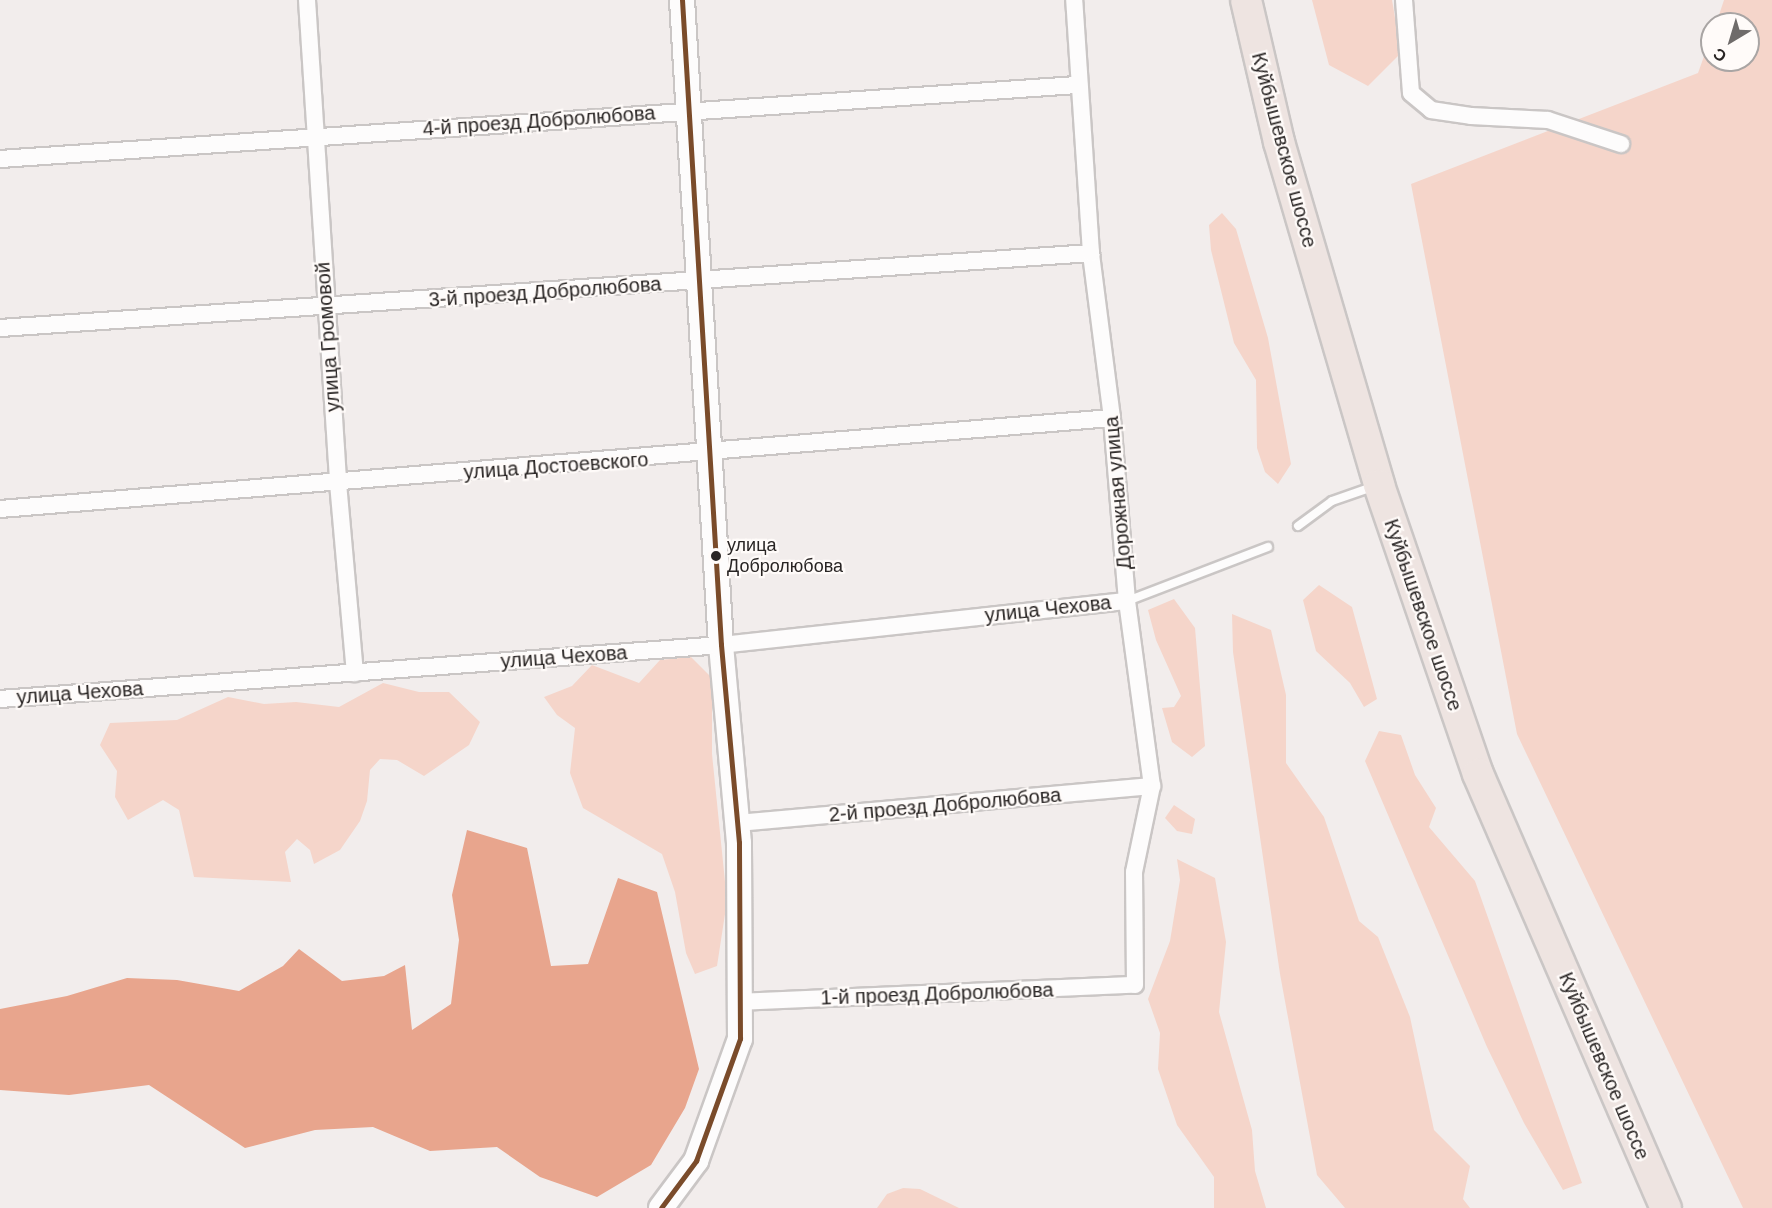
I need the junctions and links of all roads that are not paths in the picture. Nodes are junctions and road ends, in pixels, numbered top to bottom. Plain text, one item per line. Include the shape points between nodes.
1 (307, 0) edge
2 (682, 0) edge
3 (1074, 0) edge
4 (1246, 0) edge
5 (1404, 0) edge
6 (1077, 85) junction
7 (689, 110) junction
8 (314, 136) junction
9 (1621, 144) dead end
10 (0, 159) edge
11 (1091, 253) junction
12 (699, 282) junction
13 (326, 307) junction
14 (0, 328) edge
15 (1112, 418) junction
16 (710, 454) junction
17 (338, 483) junction
18 (1379, 485) junction
19 (0, 509) edge
20 (1298, 526) dead end
21 (1268, 547) dead end
22 (1127, 601) junction
23 (721, 645) junction
24 (355, 672) junction
25 (0, 699) edge
26 (1152, 786) junction
27 (737, 823) junction
28 (1135, 985) joint
29 (740, 1002) junction
30 (661, 1208) edge
31 (1666, 1208) edge

1 - 8 street, улица Громовой
2 - 7 street
3 - 6 street, Дорожная улица
4 - 18 highway, Куйбышевское шоссе via 1279,142
5 - 9 street via 1411,93 1431,110 1548,120
6 - 7 street, 4-й проезд Добролюбова
6 - 11 street, Дорожная улица
7 - 8 street, 4-й проезд Добролюбова
7 - 12 street
8 - 10 street, 4-й проезд Добролюбова
8 - 13 street, улица Громовой
11 - 12 street, 3-й проезд Добролюбова
11 - 15 street, Дорожная улица
12 - 13 street, 3-й проезд Добролюбова
12 - 16 street
13 - 14 street, 3-й проезд Добролюбова
13 - 17 street, улица Громовой
15 - 16 street, улица Достоевского
15 - 22 street, Дорожная улица
16 - 17 street, улица Достоевского
16 - 23 street
17 - 19 street, улица Достоевского
17 - 24 street, улица Громовой
18 - 20 lane via 1332,501
18 - 31 highway, Куйбышевское шоссе via 1478,774
21 - 22 lane
22 - 23 street, улица Чехова
22 - 26 street, Дорожная улица
23 - 24 street, улица Чехова
23 - 27 street
24 - 25 street, улица Чехова
26 - 27 street, 2-й проезд Добролюбова
26 - 28 street, Дорожная улица via 1134,872
27 - 29 street
28 - 29 street, 1-й проезд Добролюбова
29 - 30 street via 740,1039 696,1161

